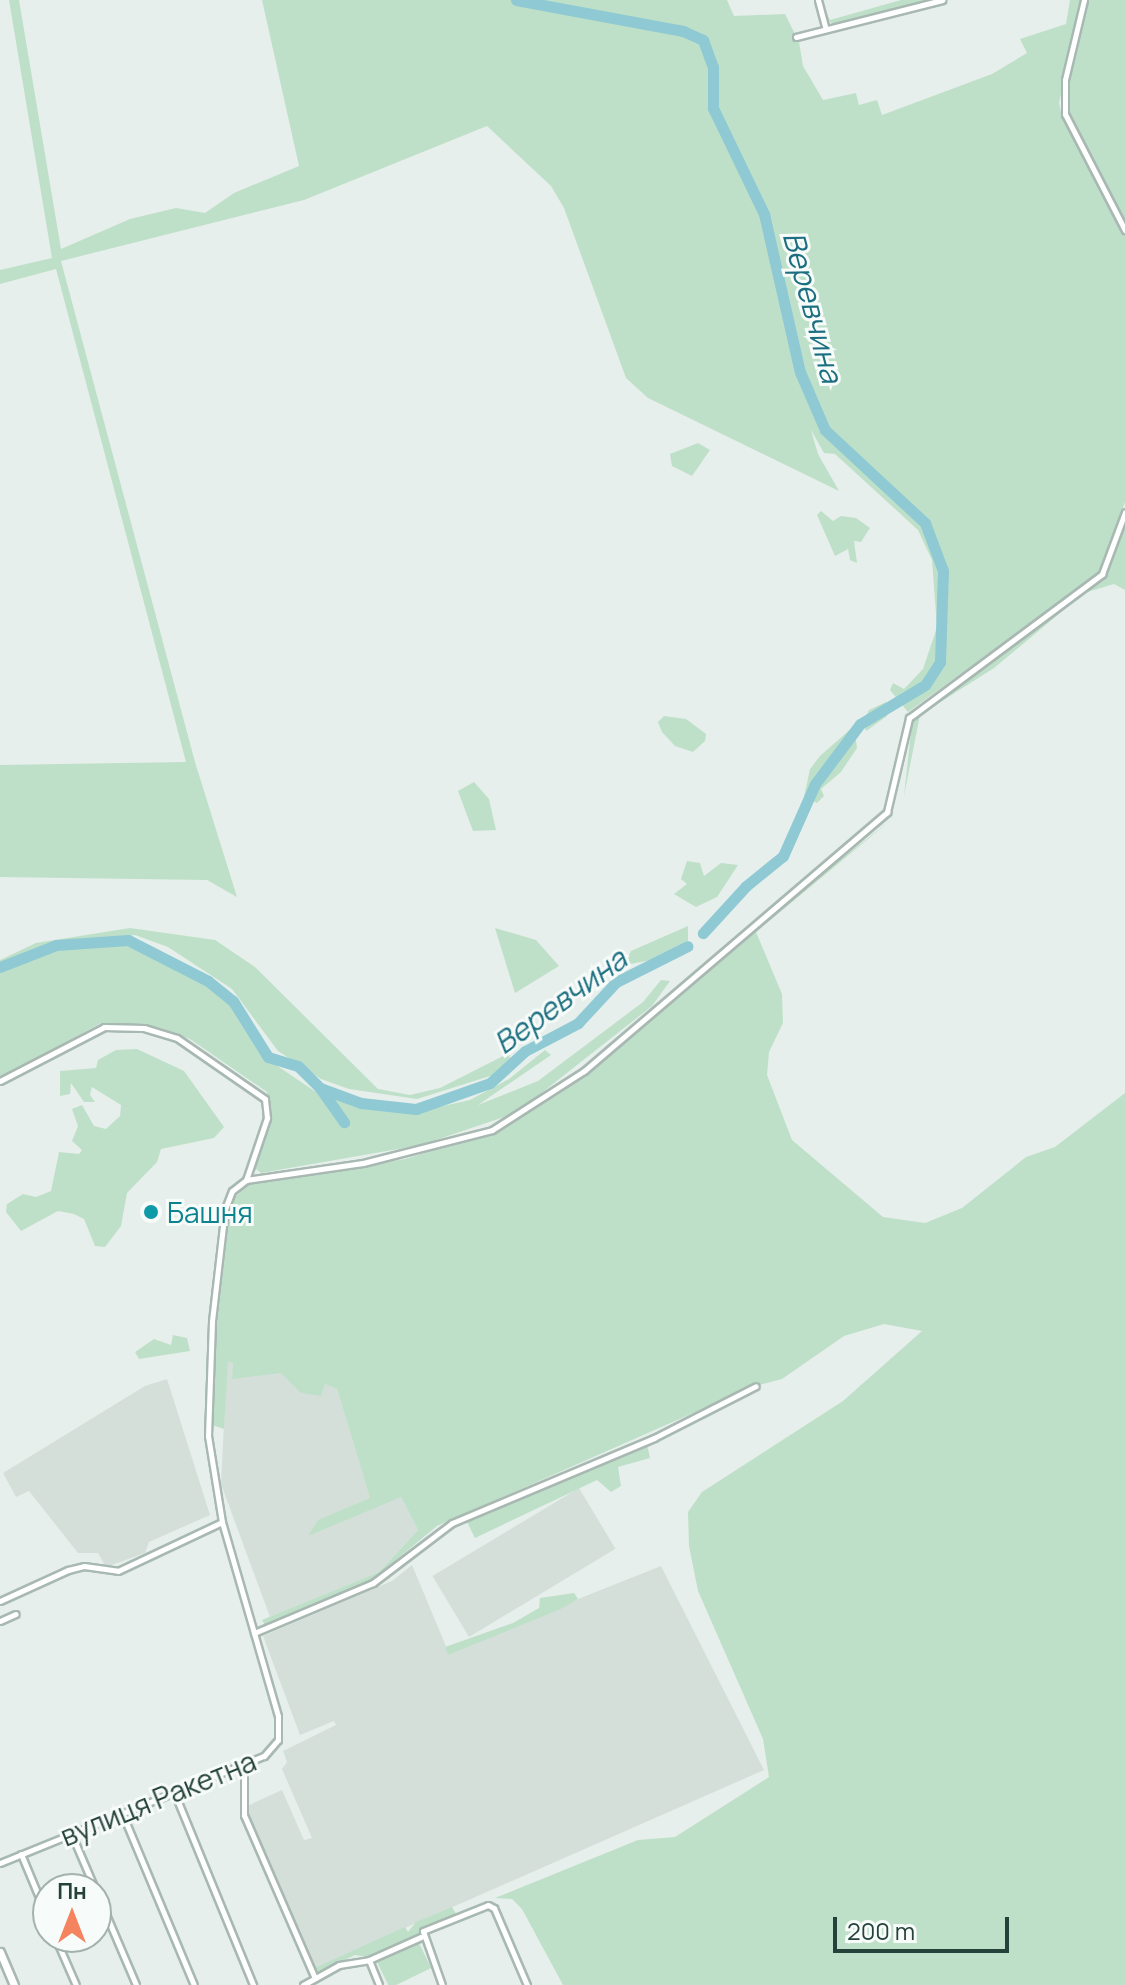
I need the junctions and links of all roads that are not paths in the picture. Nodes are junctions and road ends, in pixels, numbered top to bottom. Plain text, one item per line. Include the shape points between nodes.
1 (818, 0) edge
2 (942, 0) edge
3 (1084, 0) edge
4 (825, 27) junction
5 (796, 37) dead end
6 (1125, 230) edge
7 (1125, 512) edge
8 (0, 1081) edge
9 (246, 1180) junction
10 (756, 1386) dead end
11 (222, 1522) junction
12 (0, 1601) edge
13 (16, 1614) dead end
14 (0, 1621) edge
15 (254, 1633) junction
16 (244, 1765) junction
17 (174, 1792) junction
18 (122, 1813) junction
19 (71, 1833) junction
20 (21, 1854) junction
21 (0, 1863) edge
22 (89, 1873) edge
23 (32, 1880) edge
24 (112, 1928) edge
25 (421, 1936) junction
26 (0, 1952) edge
27 (62, 1953) edge
28 (369, 1960) junction
29 (313, 1981) edge
30 (14, 1985) edge
31 (76, 1985) edge
32 (136, 1985) edge
33 (194, 1985) edge
34 (253, 1985) edge
35 (303, 1985) edge
36 (379, 1985) edge
37 (442, 1985) edge
38 (527, 1985) edge

1 - 4 street
2 - 4 street
3 - 6 street via 1062,100
4 - 5 street
7 - 9 street via 1102,574 909,718 887,812 584,1071 535,1107 453,1143
8 - 9 street, вулиця Ракетна via 104,1027 144,1028 177,1038 265,1099 267,1118
9 - 11 street, вулиця Ракетна via 232,1191 225,1209 209,1357 208,1436
10 - 15 street via 654,1438 452,1523 373,1583
11 - 12 street via 118,1571 84,1566 68,1570
11 - 15 street, вулиця Ракетна
13 - 14 street
15 - 16 street, вулиця Ракетна via 279,1734 271,1751
16 - 17 street, вулиця Ракетна
16 - 29 street via 244,1815
17 - 18 street, вулиця Ракетна
17 - 34 street
18 - 19 street, вулиця Ракетна
18 - 33 street
19 - 20 street, вулиця Ракетна
19 - 22 street
20 - 21 street, вулиця Ракетна
20 - 23 street
24 - 32 street
25 - 28 street
25 - 37 street
25 - 38 street via 490,1905
26 - 30 street
27 - 31 street
28 - 29 street via 349,1961
28 - 36 street
29 - 35 street

